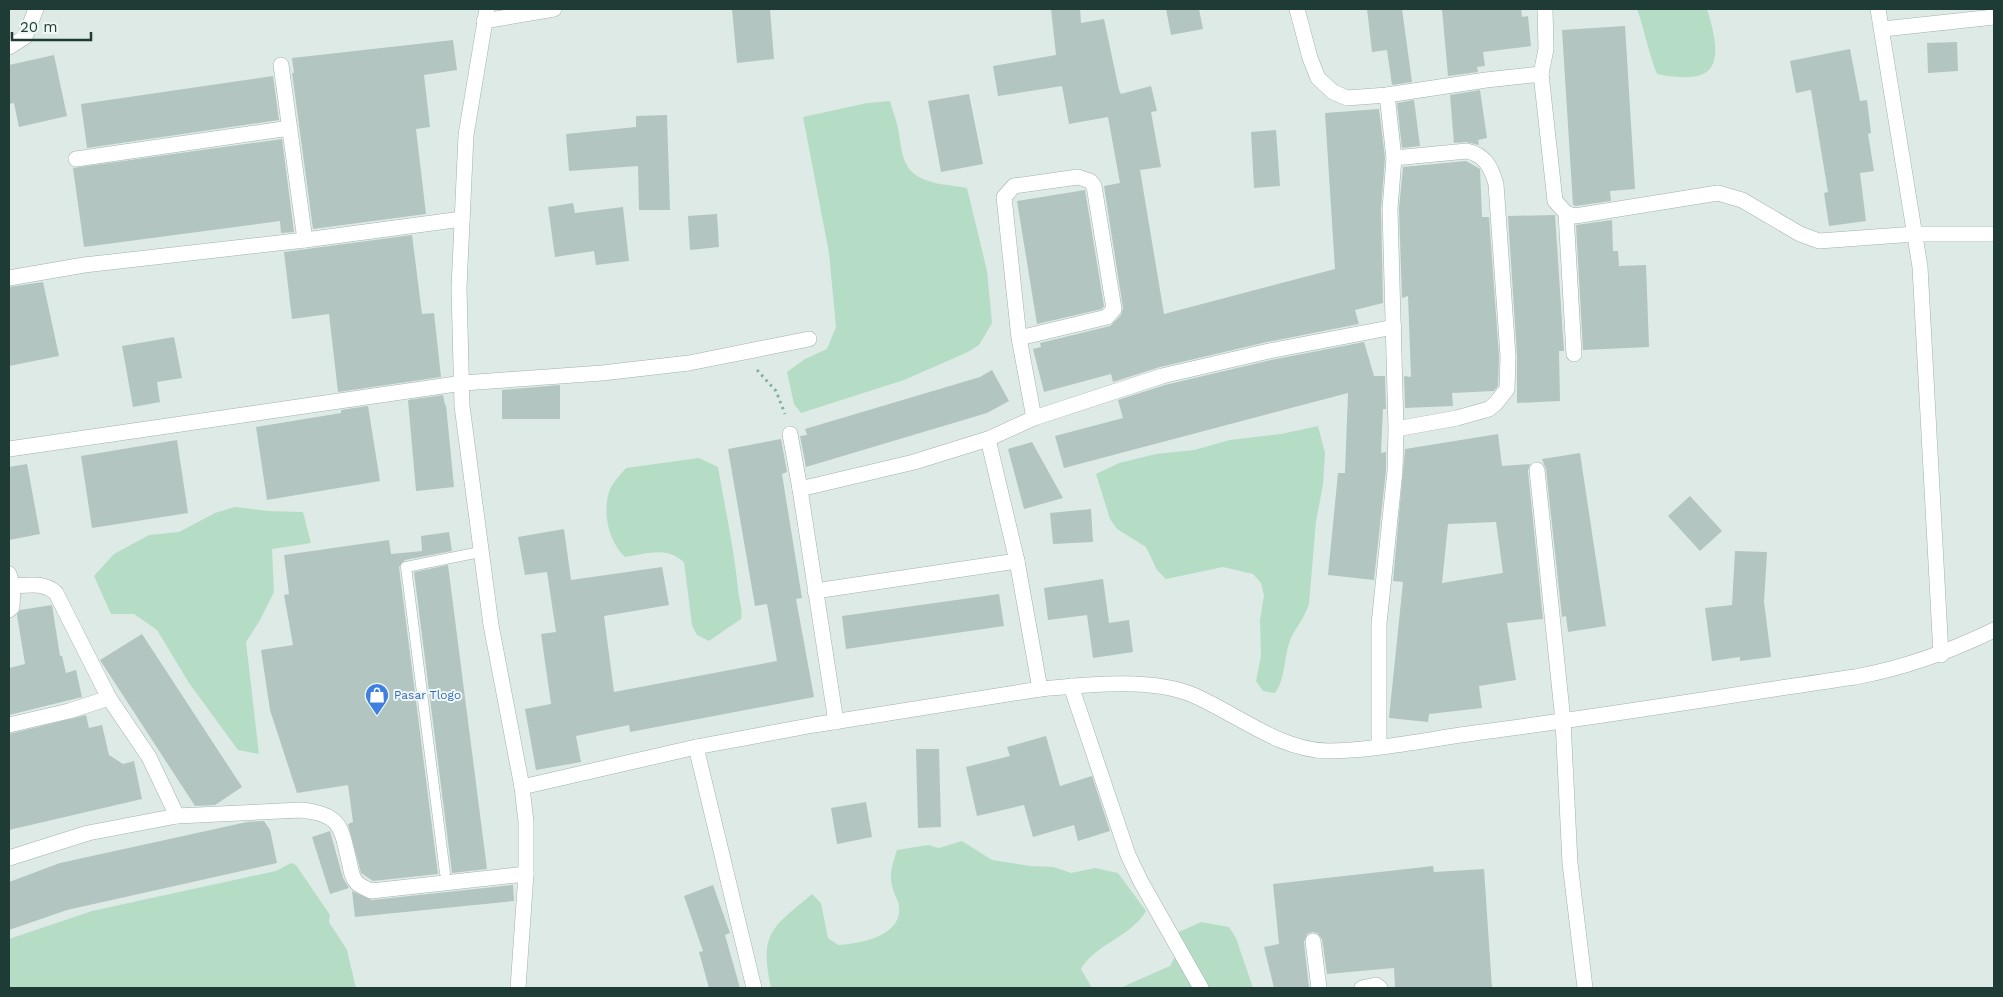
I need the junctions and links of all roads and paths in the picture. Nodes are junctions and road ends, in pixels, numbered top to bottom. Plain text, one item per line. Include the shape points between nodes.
1 (36, 9) edge
2 (554, 9) edge
3 (1297, 9) edge
4 (1545, 9) edge
5 (1878, 9) edge
6 (485, 15) edge
7 (1994, 17) edge
8 (1883, 29) junction
9 (9, 47) edge
10 (281, 65) dead end
11 (1541, 74) junction
12 (1387, 94) junction
13 (290, 128) junction
14 (76, 158) dead end
15 (1394, 158) junction
16 (1566, 213) junction
17 (462, 218) junction
18 (1915, 234) junction
19 (1994, 234) edge
20 (305, 240) junction
21 (9, 278) edge
22 (1394, 326) junction
23 (1019, 338) junction
24 (809, 339) dead end
25 (743, 353) junction
26 (1574, 354) dead end
27 (463, 383) junction
28 (1034, 418) junction
29 (1396, 429) junction
30 (790, 434) joint
31 (988, 439) junction
32 (9, 449) edge
33 (1537, 470) dead end
34 (800, 489) junction
35 (480, 552) junction
36 (1017, 561) junction
37 (11, 580) edge
38 (815, 591) junction
39 (9, 610) edge
40 (1994, 630) edge
41 (1941, 655) junction
42 (1071, 686) junction
43 (1040, 689) junction
44 (109, 698) junction
45 (836, 722) junction
46 (1563, 722) junction
47 (9, 725) edge
48 (1379, 746) junction
49 (696, 748) junction
50 (522, 787) junction
51 (178, 816) junction
52 (9, 858) edge
53 (445, 873) dead end
54 (526, 874) junction
55 (1313, 941) dead end
56 (518, 988) edge
57 (754, 988) edge
58 (1201, 988) edge
59 (1319, 988) edge
60 (1362, 988) edge
61 (1380, 988) edge
62 (1585, 988) edge

1 - 9 street via 25,37
2 - 6 street
3 - 12 street via 1318,78 1333,92 1347,98
4 - 11 street via 1546,49
5 - 8 street
6 - 17 street via 466,135
7 - 8 street
8 - 18 street
10 - 13 street
11 - 12 street
11 - 16 street via 1555,201
12 - 15 street
13 - 14 street
13 - 20 street
15 - 22 street via 1390,209
15 - 29 street via 1467,150 1477,153 1492,171 1496,184 1508,356 1507,389 1489,409
16 - 18 street via 1575,216 1718,193 1742,200 1800,234 1819,241
16 - 26 street
17 - 20 street
17 - 27 street via 459,288
18 - 19 street
18 - 41 street via 1920,267
20 - 21 street via 84,265
22 - 28 street via 1162,376
22 - 29 street
23 - 23 street via 1004,197 1014,186 1078,177 1087,179 1094,186 1114,309 1107,317
23 - 28 street
24 - 25 street
25 - 27 street via 602,373
25 - 30 path via 749,364 776,391 784,407
27 - 32 street
27 - 35 street via 462,406
28 - 31 street
29 - 48 street via 1395,471 1379,624
30 - 34 street
31 - 34 street via 914,462
31 - 36 street
33 - 46 street
34 - 38 street
35 - 50 street
35 - 53 lane via 406,567
36 - 38 street
36 - 43 street
37 - 39 street via 12,607
37 - 44 street via 47,586 56,593
38 - 45 street
40 - 41 street
41 - 46 street via 1855,678
42 - 43 street
42 - 48 street via 1158,686 1192,695 1297,746 1327,751
42 - 58 street via 1128,855
43 - 45 street
44 - 47 street
44 - 51 street via 149,757
45 - 49 street
46 - 48 street
46 - 62 street via 1570,863
49 - 50 street
49 - 57 street
50 - 54 street
51 - 52 street via 88,833
51 - 54 street via 256,810 321,812 332,819 343,835 353,876 371,891
54 - 56 street
55 - 59 street
60 - 61 street via 1376,985

